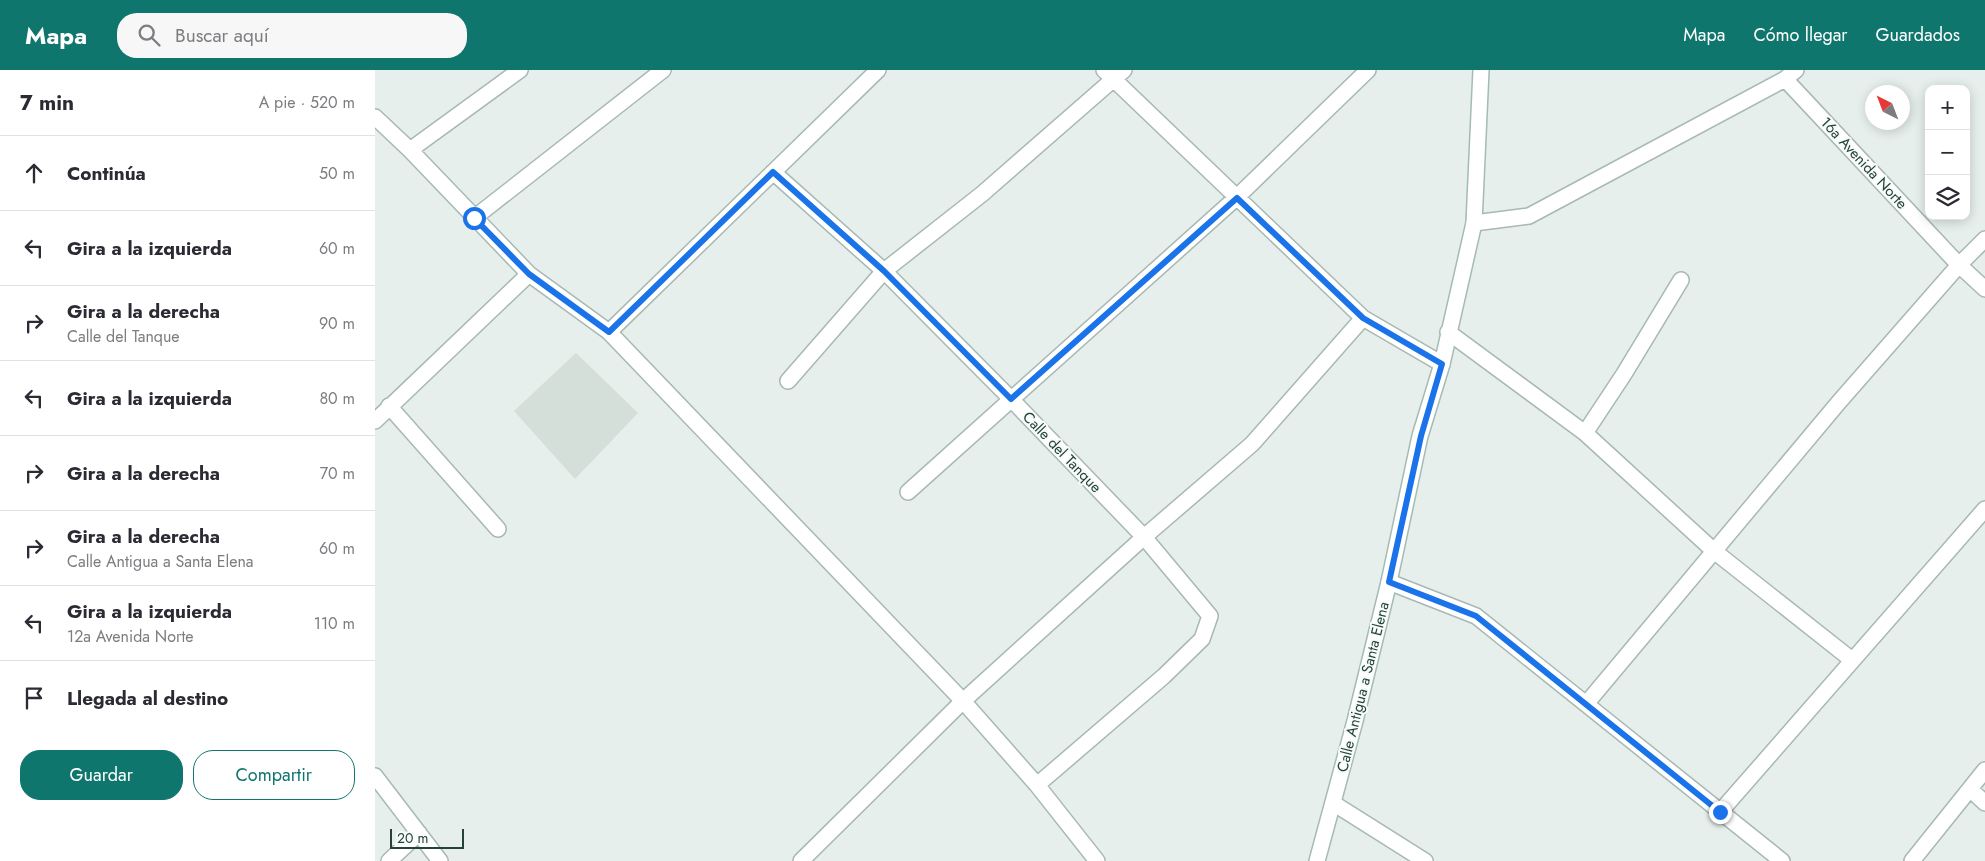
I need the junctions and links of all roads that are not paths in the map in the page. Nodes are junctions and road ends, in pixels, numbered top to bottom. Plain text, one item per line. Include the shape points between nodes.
1 (521, 70) edge
2 (663, 70) edge
3 (878, 70) edge
4 (1368, 70) edge
5 (1481, 70) edge
6 (1114, 73) edge
7 (1790, 74) edge
8 (375, 117) edge
9 (410, 150) junction
10 (773, 172) junction
11 (1237, 198) junction
12 (474, 218) junction
13 (1474, 222) junction
14 (1985, 239) edge
15 (1959, 265) junction
16 (884, 271) junction
17 (529, 274) junction
18 (1681, 280) dead end
19 (1985, 289) edge
20 (1363, 318) junction
21 (609, 332) junction
22 (1448, 332) junction
23 (1442, 364) junction
24 (787, 381) dead end
25 (1011, 399) junction
26 (389, 406) junction
27 (375, 421) edge
28 (1585, 432) junction
29 (908, 492) dead end
30 (1985, 508) edge
31 (498, 529) dead end
32 (1144, 537) junction
33 (1714, 551) junction
34 (1389, 582) junction
35 (1851, 660) junction
36 (963, 701) junction
37 (1586, 704) junction
38 (1985, 770) edge
39 (375, 776) edge
40 (1037, 785) junction
41 (1969, 790) junction
42 (1333, 803) junction
43 (1985, 803) edge
44 (1720, 812) junction
45 (419, 833) junction
46 (389, 861) edge
47 (440, 861) edge
48 (801, 861) edge
49 (1097, 861) edge
50 (1317, 861) edge
51 (1425, 861) edge
52 (1782, 861) edge
53 (1912, 861) edge

1 - 9 street
2 - 12 street
3 - 10 street
4 - 11 street
5 - 13 street, Calle Antigua a Santa Elena
6 - 11 street
6 - 16 street via 982,194
7 - 13 street via 1529,216
7 - 15 street, 16a Avenida Norte
8 - 9 street
9 - 12 street
10 - 16 street, Calle del Tanque
10 - 21 street
11 - 20 street
11 - 25 street
12 - 17 street
13 - 22 street, Calle Antigua a Santa Elena
14 - 15 street
15 - 19 street, 16a Avenida Norte
15 - 33 street
16 - 24 street
16 - 25 street, Calle del Tanque
17 - 21 street
17 - 26 street
18 - 28 street via 1625,374
20 - 23 street
20 - 32 street via 1252,444
21 - 36 street
22 - 23 street, Calle Antigua a Santa Elena
22 - 28 street
23 - 34 street, Calle Antigua a Santa Elena via 1421,436
25 - 29 street
25 - 32 street, Calle del Tanque
26 - 27 street
26 - 31 street
28 - 33 street
30 - 35 street
32 - 36 street
32 - 40 street, Calle del Tanque via 1210,616 1202,639 1164,676
33 - 35 street
33 - 37 street
34 - 37 street via 1476,616
34 - 42 street, Calle Antigua a Santa Elena
35 - 44 street
36 - 40 street
36 - 48 street
37 - 44 street
38 - 41 street
39 - 45 street
40 - 49 street
41 - 43 street
41 - 53 street
42 - 50 street, Calle Antigua a Santa Elena
42 - 51 street
44 - 52 street
45 - 46 street
45 - 47 street

